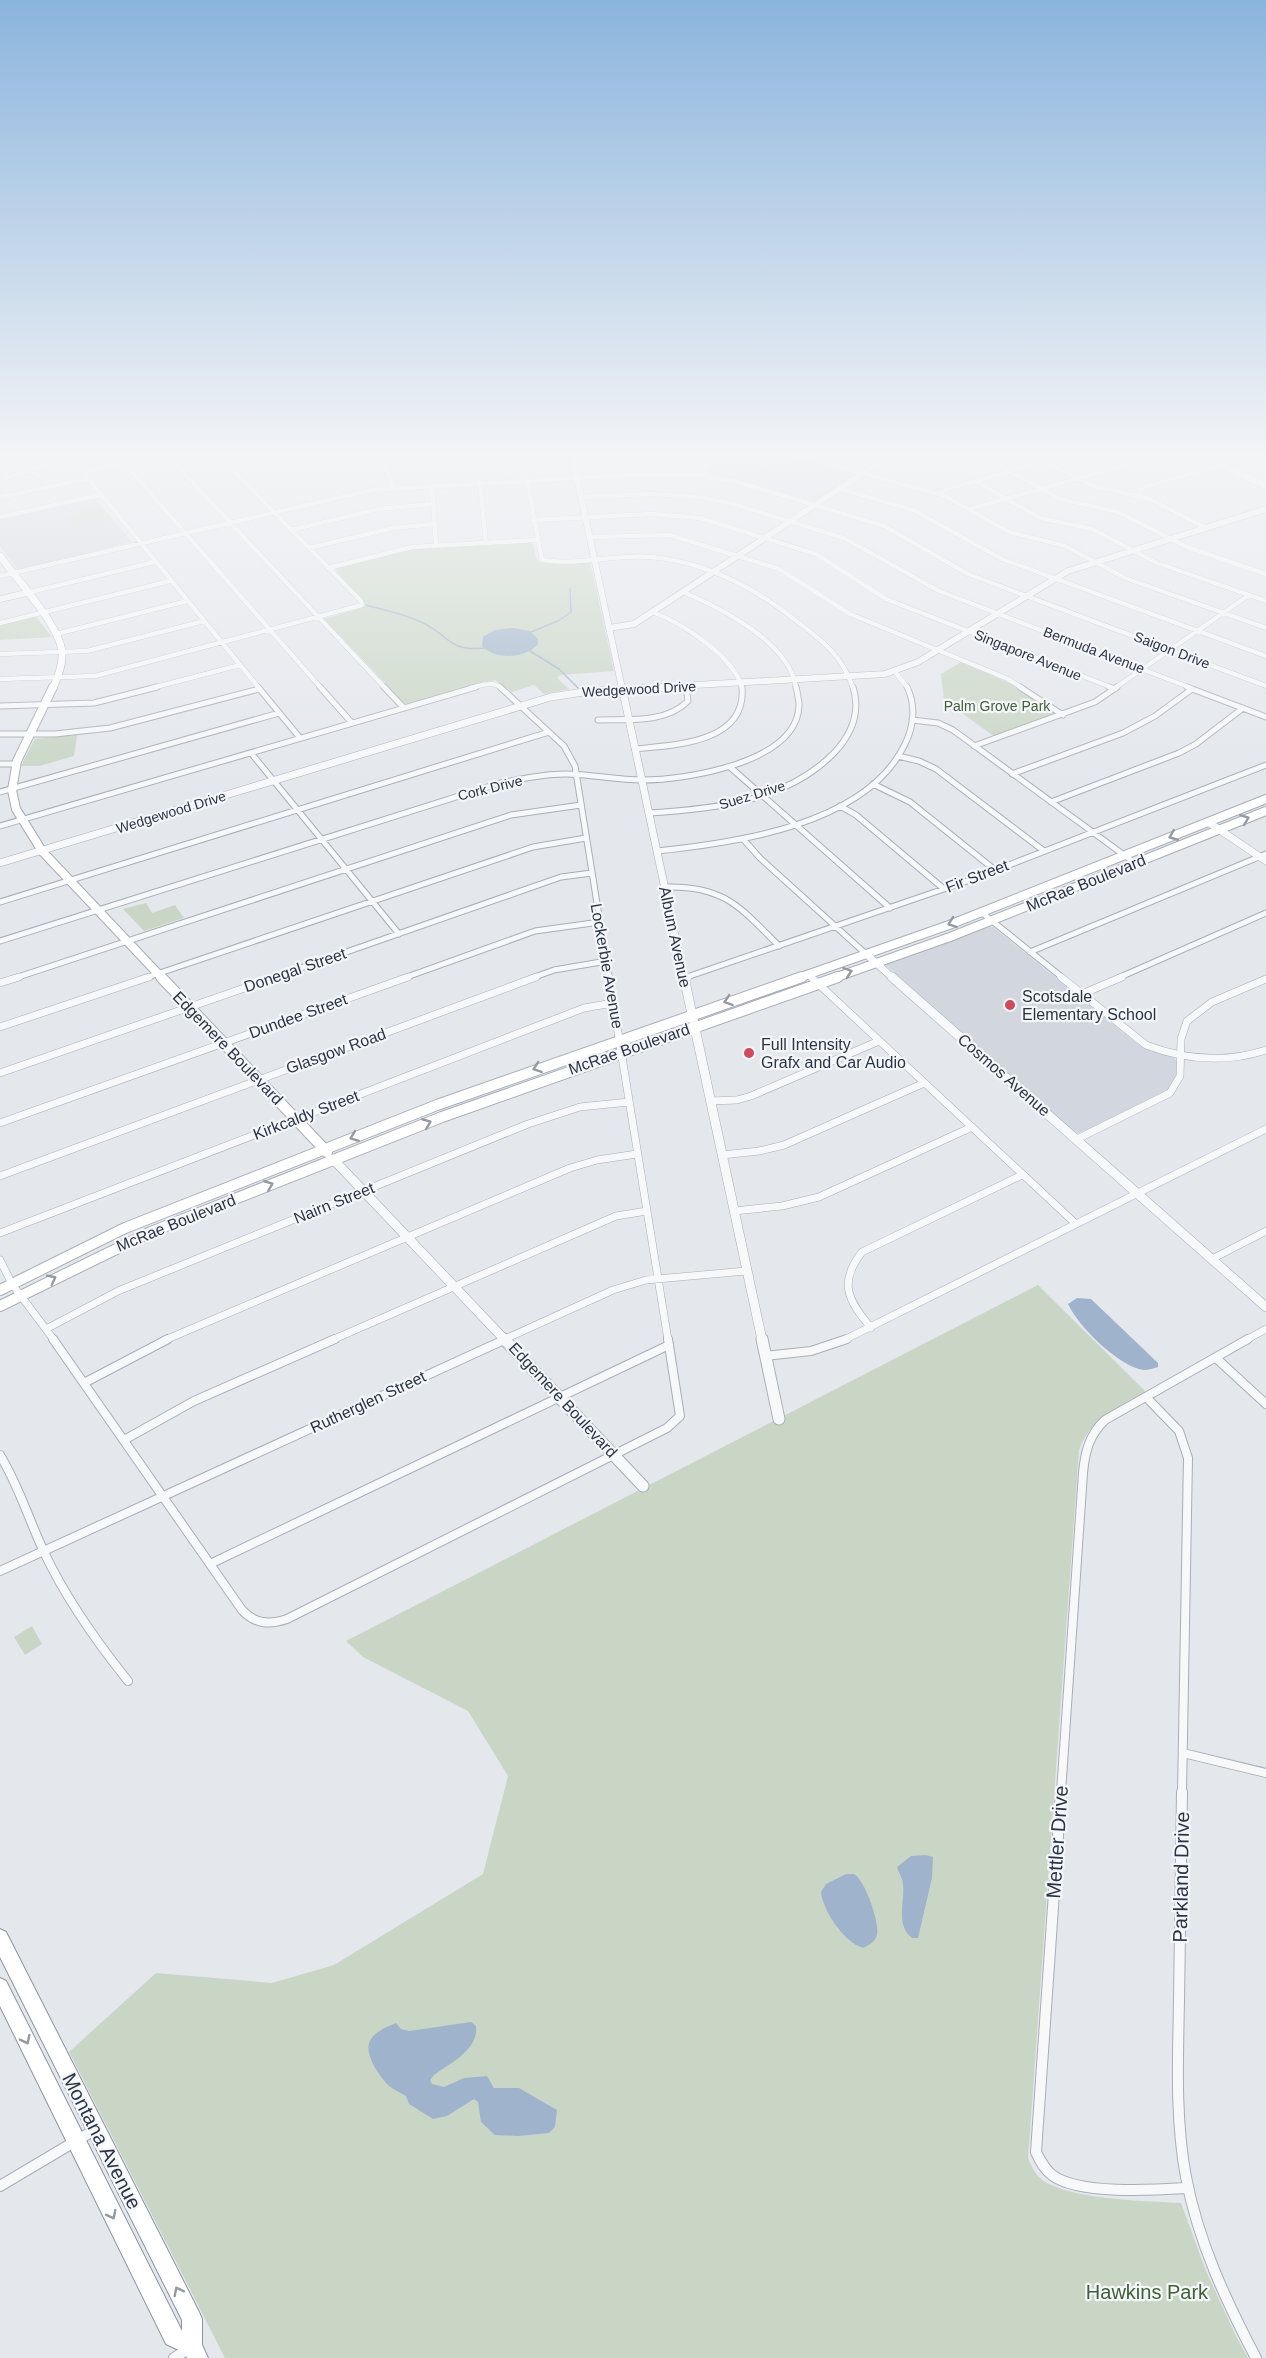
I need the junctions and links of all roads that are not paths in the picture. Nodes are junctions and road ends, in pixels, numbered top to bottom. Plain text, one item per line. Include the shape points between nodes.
1 (6, 565) edge
2 (49, 565) edge
3 (142, 565) edge
4 (157, 565) edge
5 (213, 565) edge
6 (270, 565) edge
7 (325, 565) edge
8 (339, 565) edge
9 (595, 565) edge
10 (681, 565) edge
11 (724, 565) edge
12 (765, 565) edge
13 (834, 565) edge
14 (893, 565) edge
15 (949, 565) edge
16 (1020, 565) edge
17 (1086, 565) edge
18 (1101, 565) edge
19 (1163, 565) edge
20 (1239, 565) edge
21 (328, 568) junction
22 (12, 574) junction
23 (711, 574) junction
24 (1266, 574) edge
25 (0, 576) edge
26 (1055, 579) junction
27 (170, 581) junction
28 (682, 592) junction
29 (26, 593) junction
30 (1249, 595) junction
31 (1027, 596) junction
32 (0, 599) edge
33 (187, 601) junction
34 (1266, 601) edge
35 (652, 612) junction
36 (41, 613) junction
37 (1224, 613) junction
38 (998, 614) junction
39 (319, 617) junction
40 (204, 621) junction
41 (0, 623) edge
42 (609, 628) junction
43 (1266, 628) edge
44 (271, 630) junction
45 (1198, 631) junction
46 (969, 632) junction
47 (56, 634) junction
48 (222, 643) junction
49 (938, 650) junction
50 (1171, 650) junction
51 (62, 652) junction
52 (0, 654) edge
53 (1266, 656) edge
54 (240, 665) junction
55 (1143, 669) junction
56 (894, 671) junction
57 (850, 677) junction
58 (57, 678) junction
59 (0, 680) edge
60 (795, 680) junction
61 (741, 683) junction
62 (686, 686) junction
63 (1266, 686) edge
64 (259, 688) junction
65 (1192, 688) junction
66 (1115, 689) junction
67 (623, 690) junction
68 (0, 706) edge
69 (44, 706) junction
70 (522, 706) junction
71 (404, 708) junction
72 (1243, 708) junction
73 (279, 713) junction
74 (1063, 715) junction
75 (1266, 717) edge
76 (628, 718) junction
77 (598, 720) dead end
78 (912, 720) junction
79 (352, 723) junction
80 (549, 732) junction
81 (0, 734) edge
82 (30, 735) junction
83 (300, 738) junction
84 (974, 746) junction
85 (635, 749) junction
86 (251, 753) junction
87 (898, 756) junction
88 (0, 764) edge
89 (16, 764) junction
90 (1266, 765) edge
91 (730, 767) junction
92 (576, 774) junction
93 (1012, 774) junction
94 (641, 780) junction
95 (274, 781) junction
96 (873, 784) junction
97 (11, 789) junction
98 (0, 792) edge
99 (761, 795) junction
100 (1266, 799) edge
101 (1051, 802) junction
102 (580, 805) junction
103 (840, 806) junction
104 (298, 810) junction
105 (1266, 811) edge
106 (649, 813) junction
107 (22, 819) junction
108 (1208, 822) junction
109 (0, 826) edge
110 (796, 826) junction
111 (1219, 829) junction
112 (1092, 832) junction
113 (586, 838) junction
114 (322, 839) junction
115 (744, 840) junction
116 (42, 851) junction
117 (657, 851) junction
118 (1044, 851) junction
119 (1125, 856) junction
120 (1264, 857) edge
121 (0, 863) edge
122 (1135, 863) junction
123 (346, 869) junction
124 (996, 870) junction
125 (592, 873) junction
126 (70, 881) junction
127 (664, 886) junction
128 (944, 889) junction
129 (372, 901) junction
130 (0, 902) edge
131 (890, 908) junction
132 (98, 910) junction
133 (981, 912) junction
134 (1266, 914) edge
135 (992, 921) junction
136 (600, 922) junction
137 (836, 927) junction
138 (399, 934) junction
139 (0, 941) edge
140 (128, 941) junction
141 (779, 946) junction
142 (1030, 952) junction
143 (866, 954) junction
144 (607, 961) junction
145 (876, 962) junction
146 (157, 973) junction
147 (808, 974) junction
148 (684, 978) junction
149 (1266, 979) edge
150 (0, 983) edge
151 (817, 983) junction
152 (755, 992) junction
153 (1082, 994) junction
154 (764, 1002) junction
155 (613, 1003) junction
156 (190, 1007) junction
157 (691, 1015) junction
158 (0, 1027) edge
159 (694, 1027) junction
160 (620, 1040) junction
161 (879, 1041) junction
162 (224, 1043) junction
163 (1266, 1050) edge
164 (622, 1052) junction
165 (1182, 1054) junction
166 (0, 1073) edge
167 (259, 1080) junction
168 (924, 1083) junction
169 (711, 1101) junction
170 (629, 1102) junction
171 (296, 1119) junction
172 (0, 1123) edge
173 (972, 1127) junction
174 (1266, 1129) edge
175 (1077, 1139) junction
176 (324, 1149) junction
177 (637, 1154) junction
178 (722, 1155) junction
179 (333, 1159) junction
180 (1022, 1174) junction
181 (0, 1176) edge
182 (363, 1191) junction
183 (1137, 1193) junction
184 (647, 1211) junction
185 (734, 1211) junction
186 (1076, 1224) junction
187 (1266, 1231) edge
188 (0, 1233) edge
189 (408, 1238) junction
190 (1212, 1259) junction
191 (0, 1260) edge
192 (746, 1270) junction
193 (659, 1279) junction
194 (12, 1284) junction
195 (455, 1286) junction
196 (0, 1290) edge
197 (21, 1296) junction
198 (0, 1306) edge
199 (1266, 1307) edge
200 (871, 1328) junction
201 (46, 1329) junction
202 (1266, 1329) edge
203 (505, 1339) junction
204 (669, 1345) junction
205 (765, 1356) junction
206 (1216, 1358) junction
207 (84, 1383) junction
208 (558, 1396) junction
209 (1146, 1397) junction
210 (1266, 1404) edge
211 (779, 1419) dead end
212 (124, 1440) junction
213 (0, 1455) edge
214 (615, 1455) junction
215 (644, 1486) dead end
216 (162, 1496) junction
217 (44, 1551) junction
218 (210, 1564) junction
219 (0, 1571) edge
220 (128, 1681) dead end
221 (1183, 1753) junction
222 (1266, 1773) edge
223 (0, 1938) edge
224 (0, 1988) edge
225 (96, 2129) junction
226 (75, 2141) junction
227 (0, 2186) edge
228 (1188, 2188) junction
229 (195, 2352) edge
230 (174, 2358) edge
231 (1256, 2358) edge

1 - 22 main road
2 - 22 street, Saigon Drive
3 - 29 street
4 - 27 street
5 - 44 street
6 - 39 street
7 - 21 street
8 - 21 street
9 - 42 street, Album Avenue
10 - 23 street, Suez Drive
11 - 23 street
12 - 49 street via 788,573 850,614
13 - 46 street, Singapore Avenue via 886,598
14 - 38 street, Bermuda Avenue via 917,580
15 - 31 street, Saigon Drive
16 - 26 street
17 - 26 street, Wedgewood Drive
18 - 37 street
19 - 30 street
20 - 24 street
21 - 39 street via 363,603
22 - 25 street, Saigon Drive
22 - 29 main road
23 - 28 street
23 - 57 street, Suez Drive via 757,592 828,644 841,657
26 - 31 street, Wedgewood Drive
26 - 45 street
27 - 33 street
27 - 36 street
28 - 35 street
28 - 60 street, Cork Drive via 714,605 778,654 790,666
29 - 32 street
29 - 36 main road
30 - 34 street
30 - 37 street
31 - 38 street, Wedgewood Drive
31 - 50 street, Saigon Drive
33 - 40 street
33 - 47 street
35 - 42 street via 630,626
35 - 61 street via 675,621 703,643 733,667
36 - 41 street
36 - 47 main road
37 - 43 street
37 - 45 street
38 - 46 street, Wedgewood Drive
38 - 55 street, Bermuda Avenue
39 - 44 street
39 - 71 street
40 - 48 street
40 - 51 street via 99,648
42 - 67 street, Album Avenue
44 - 48 street
44 - 79 street
45 - 50 street
45 - 53 street
46 - 49 street, Wedgewood Drive
46 - 66 street, Singapore Avenue
47 - 51 main road
48 - 54 street
48 - 58 street via 95,676
49 - 56 street, Wedgewood Drive
49 - 74 street via 1008,680
50 - 55 street
50 - 63 street, Saigon Drive
51 - 52 street
51 - 58 main road
54 - 64 street
54 - 69 street via 114,699
55 - 65 street, Bermuda Avenue
55 - 66 street
56 - 57 street, Wedgewood Drive
56 - 78 street via 908,685
57 - 60 street, Wedgewood Drive
57 - 99 street, Suez Drive via 856,714 844,744 802,778
58 - 59 street
58 - 69 main road
60 - 61 street, Wedgewood Drive
60 - 91 street, Cork Drive via 800,706 787,734 766,751
61 - 62 street, Wedgewood Drive
61 - 85 street via 742,708 722,730 686,744
62 - 67 street, Wedgewood Drive
62 - 76 street via 688,701 677,711
64 - 73 street
64 - 82 street via 118,727
65 - 72 street, Bermuda Avenue
65 - 93 street via 1155,716 1123,733
66 - 74 street
67 - 70 street, Wedgewood Drive via 571,693
67 - 76 street, Album Avenue
68 - 69 street
69 - 82 main road
70 - 71 street, Lockerbie Avenue via 495,684 485,684
70 - 80 street, Lockerbie Avenue
70 - 95 street, Wedgewood Drive
71 - 79 street
72 - 75 street, Bermuda Avenue
72 - 101 street via 1179,753
73 - 83 street
73 - 97 street
74 - 84 street
76 - 77 street
76 - 85 street, Album Avenue
78 - 84 street via 944,725
78 - 87 street via 909,736
79 - 83 street
80 - 92 street, Lockerbie Avenue via 568,751
80 - 104 street
81 - 82 street
82 - 89 main road
83 - 86 street
84 - 93 street
85 - 94 street, Album Avenue
86 - 95 street
86 - 107 street
87 - 96 street
87 - 118 street via 936,769
88 - 89 street
89 - 97 main road
90 - 112 street, Fir Street
91 - 94 street, Cork Drive via 694,776
91 - 99 street
92 - 94 street, Cork Drive
92 - 102 street, Lockerbie Avenue
92 - 114 street, Cork Drive via 497,784
93 - 101 street
94 - 106 street, Album Avenue
95 - 104 street
95 - 116 street, Wedgewood Drive
96 - 103 street
96 - 124 street via 910,802
97 - 98 street
97 - 107 main road, Edgemere Boulevard
99 - 106 street, Suez Drive via 703,809
99 - 110 street
100 - 108 main road, McRae Boulevard
101 - 112 street
102 - 113 street, Lockerbie Avenue
102 - 123 street via 511,815
103 - 110 street
103 - 128 street
104 - 114 street
104 - 126 street
111 -> 105 main road, McRae Boulevard
106 - 117 street, Album Avenue
107 - 109 street
107 - 116 main road, Edgemere Boulevard
108 - 111 street
108 -> 119 main road, McRae Boulevard
110 - 115 street
110 - 131 street
111 - 120 street
111 - 122 main road, McRae Boulevard
112 - 118 street, Fir Street
112 - 119 street
113 - 125 street, Lockerbie Avenue
113 - 129 street via 540,844
114 - 123 street
114 - 132 street, Cork Drive
115 - 117 street
115 - 137 street, Cosmos Avenue
116 - 121 street, Wedgewood Drive
116 - 126 main road, Edgemere Boulevard
117 - 127 street, Album Avenue
118 - 124 street, Fir Street
119 - 122 street
119 - 133 main road, McRae Boulevard
120 - 142 street
122 - 135 main road, McRae Boulevard
123 - 129 street
123 - 140 street
124 - 128 street, Fir Street
125 - 136 street, Lockerbie Avenue
125 - 138 street, Donegal Street via 561,878
126 - 130 street
126 - 132 main road, Edgemere Boulevard
127 - 141 street via 694,886 722,894
127 - 148 street, Album Avenue
128 - 131 street, Fir Street
129 - 138 street
129 - 146 street
131 - 137 street, Fir Street
132 - 139 street, Cork Drive
132 - 140 main road, Edgemere Boulevard
133 - 135 street
133 -> 143 main road, McRae Boulevard
134 - 153 street
135 - 142 street
135 - 145 main road, McRae Boulevard
136 - 144 street, Lockerbie Avenue
136 - 162 street, Dundee Street via 535,931
137 - 141 street, Fir Street
137 - 143 street, Cosmos Avenue
138 - 156 street, Donegal Street
140 - 146 main road, Edgemere Boulevard
140 - 150 street
141 - 148 street, Fir Street
142 - 153 street
143 - 145 street, Cosmos Avenue
143 - 147 main road, McRae Boulevard
144 - 155 street, Lockerbie Avenue
144 - 167 street, Glasgow Road via 554,970
151 -> 145 main road, McRae Boulevard
145 - 175 street, Cosmos Avenue
146 - 156 main road, Edgemere Boulevard
146 - 158 street
147 - 151 street
147 - 152 main road, McRae Boulevard
148 - 157 street, Album Avenue
149 - 165 street via 1193,1015 1185,1025
151 - 154 main road, McRae Boulevard
151 - 161 street
152 - 154 main road
152 -> 157 main road, McRae Boulevard
153 - 165 street via 1146,1045
154 - 159 main road, McRae Boulevard
155 - 160 street, Lockerbie Avenue
155 - 171 street, Kirkcaldy Street via 584,1008
156 - 162 main road, Edgemere Boulevard
156 - 166 street, Donegal Street
157 - 159 street, Album Avenue
157 - 160 main road, McRae Boulevard
159 - 164 main road, McRae Boulevard
159 - 169 street, Album Avenue
160 - 164 street, Lockerbie Avenue
160 -> 176 main road, McRae Boulevard
161 - 168 street
161 - 169 street via 751,1096
162 - 167 main road, Edgemere Boulevard
162 - 172 street, Dundee Street
163 - 165 street via 1222,1059
164 - 170 street, Lockerbie Avenue
179 -> 164 main road, McRae Boulevard
165 - 175 street via 1180,1080 1170,1093
167 - 171 main road, Edgemere Boulevard
167 - 181 street, Glasgow Road
168 - 173 street
168 - 178 street via 784,1144
169 - 178 street, Album Avenue
170 - 177 street, Lockerbie Avenue
170 - 182 street, Nairn Street via 597,1104 549,1116
171 - 176 main road, Edgemere Boulevard
171 - 188 street, Kirkcaldy Street
173 - 180 street
173 - 185 street via 819,1197
174 - 183 street
175 - 183 street, Cosmos Avenue
176 - 179 main road, Edgemere Boulevard
176 - 194 main road, McRae Boulevard via 125,1228
177 - 184 street, Lockerbie Avenue
177 - 189 street via 570,1168
178 - 185 street, Album Avenue
179 - 182 street, Edgemere Boulevard
197 -> 179 main road, McRae Boulevard via 125,1244
180 - 186 street
180 - 200 street via 862,1252 849,1270 848,1291 852,1304
182 - 189 street, Edgemere Boulevard
182 - 201 street, Nairn Street via 118,1291
183 - 186 street
183 - 190 street, Cosmos Avenue
184 - 193 street, Lockerbie Avenue
184 - 195 street via 616,1216
185 - 192 street, Album Avenue
186 - 200 street
187 - 190 street
189 - 195 street, Edgemere Boulevard
189 - 207 street via 154,1345
190 - 199 street, Cosmos Avenue
191 - 194 street
192 - 193 street, Rutherglen Street
192 - 205 street, Album Avenue
193 - 203 street, Rutherglen Street via 613,1290
193 - 204 street, Lockerbie Avenue
194 - 196 main road, McRae Boulevard
194 - 197 street
195 - 203 street, Edgemere Boulevard
195 - 212 street via 194,1401
197 - 198 main road, McRae Boulevard
197 - 201 street
200 - 205 street via 824,1347
201 - 207 street
202 - 206 street, Mettler Drive
203 - 208 street, Edgemere Boulevard
203 - 216 street, Rutherglen Street
204 - 208 street
204 - 214 street, Lockerbie Avenue via 680,1416 676,1422
205 - 211 street, Album Avenue
206 - 209 street, Mettler Drive
206 - 210 street
207 - 212 street
208 - 214 street, Edgemere Boulevard
208 - 218 street
209 - 221 street, Parkland Drive via 1179,1431 1188,1458
209 - 228 street, Mettler Drive via 1099,1426 1089,1437 1084,1454 1036,2147 1049,2172 1066,2181 1131,2191
212 - 216 street
213 - 217 street
214 - 215 street, Edgemere Boulevard
214 - 218 street via 287,1619 265,1623 248,1617
216 - 217 street, Rutherglen Street
216 - 218 street
217 - 219 street, Rutherglen Street
217 - 220 street via 98,1643
221 - 222 street
221 - 228 street, Parkland Drive via 1177,2103
223 - 225 highway, Montana Avenue
224 -> 226 highway, Montana Avenue
225 - 226 street
229 -> 225 highway, Montana Avenue via 192,2319
226 - 227 street
226 -> 229 highway, Montana Avenue via 172,2337
228 - 231 street, Parkland Drive via 1225,2296
229 - 230 street

